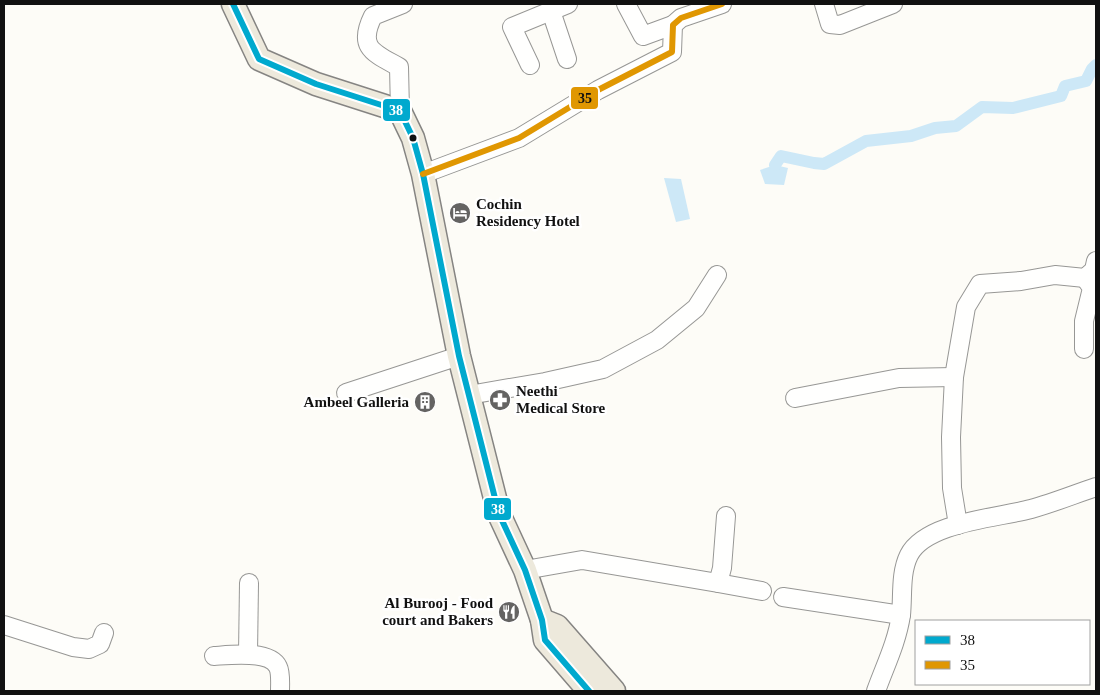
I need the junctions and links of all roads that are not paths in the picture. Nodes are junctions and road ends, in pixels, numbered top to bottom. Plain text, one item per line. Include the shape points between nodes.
1 (232, 4) edge
2 (403, 4) edge
3 (568, 4) edge
4 (626, 4) edge
5 (722, 4) edge
6 (824, 4) edge
7 (893, 4) edge
8 (551, 11) junction
9 (677, 16) edge
10 (567, 59) dead end
11 (530, 65) dead end
12 (400, 111) junction
13 (423, 174) junction
14 (1096, 260) edge
15 (717, 275) dead end
16 (1091, 278) edge
17 (1084, 349) dead end
18 (459, 356) junction
19 (954, 377) junction
20 (346, 393) dead end
21 (469, 395) junction
22 (795, 398) dead end
23 (1096, 487) edge
24 (726, 516) dead end
25 (958, 525) junction
26 (525, 570) junction
27 (249, 583) dead end
28 (718, 583) junction
29 (762, 591) dead end
30 (783, 596) dead end
31 (901, 615) junction
32 (542, 620) junction
33 (4, 625) edge
34 (104, 633) dead end
35 (248, 654) junction
36 (214, 656) dead end
37 (280, 691) edge
38 (589, 691) edge
39 (614, 691) edge
40 (876, 691) edge

1 - 12 main road via 259,59 316,84
2 - 12 street via 373,16 366,29 367,43 373,52 400,67
3 - 8 street
4 - 9 street via 643,36
5 - 9 street
6 - 7 street via 830,24 840,25
8 - 10 street
8 - 11 street via 512,27
9 - 13 street via 672,52 598,90 519,138
12 - 13 main road via 413,138
13 - 18 main road
14 - 16 street
15 - 21 street via 696,308 657,340 603,369
16 - 17 street via 1092,288 1084,321
16 - 19 street via 1055,275 1021,282 980,284 966,307
18 - 20 street
18 - 21 main road
19 - 22 street via 899,378
19 - 25 street via 952,479
21 - 26 main road via 498,514
23 - 25 street via 1031,509
24 - 28 street
25 - 31 street via 922,539 909,555 902,581
26 - 28 street via 582,560
26 - 32 main road
27 - 35 street
28 - 29 street
30 - 31 street
31 - 40 street
32 - 38 main road via 545,640
32 - 39 main road via 557,626
33 - 34 street via 89,650 100,644
35 - 36 street
35 - 37 street via 272,659 279,668

